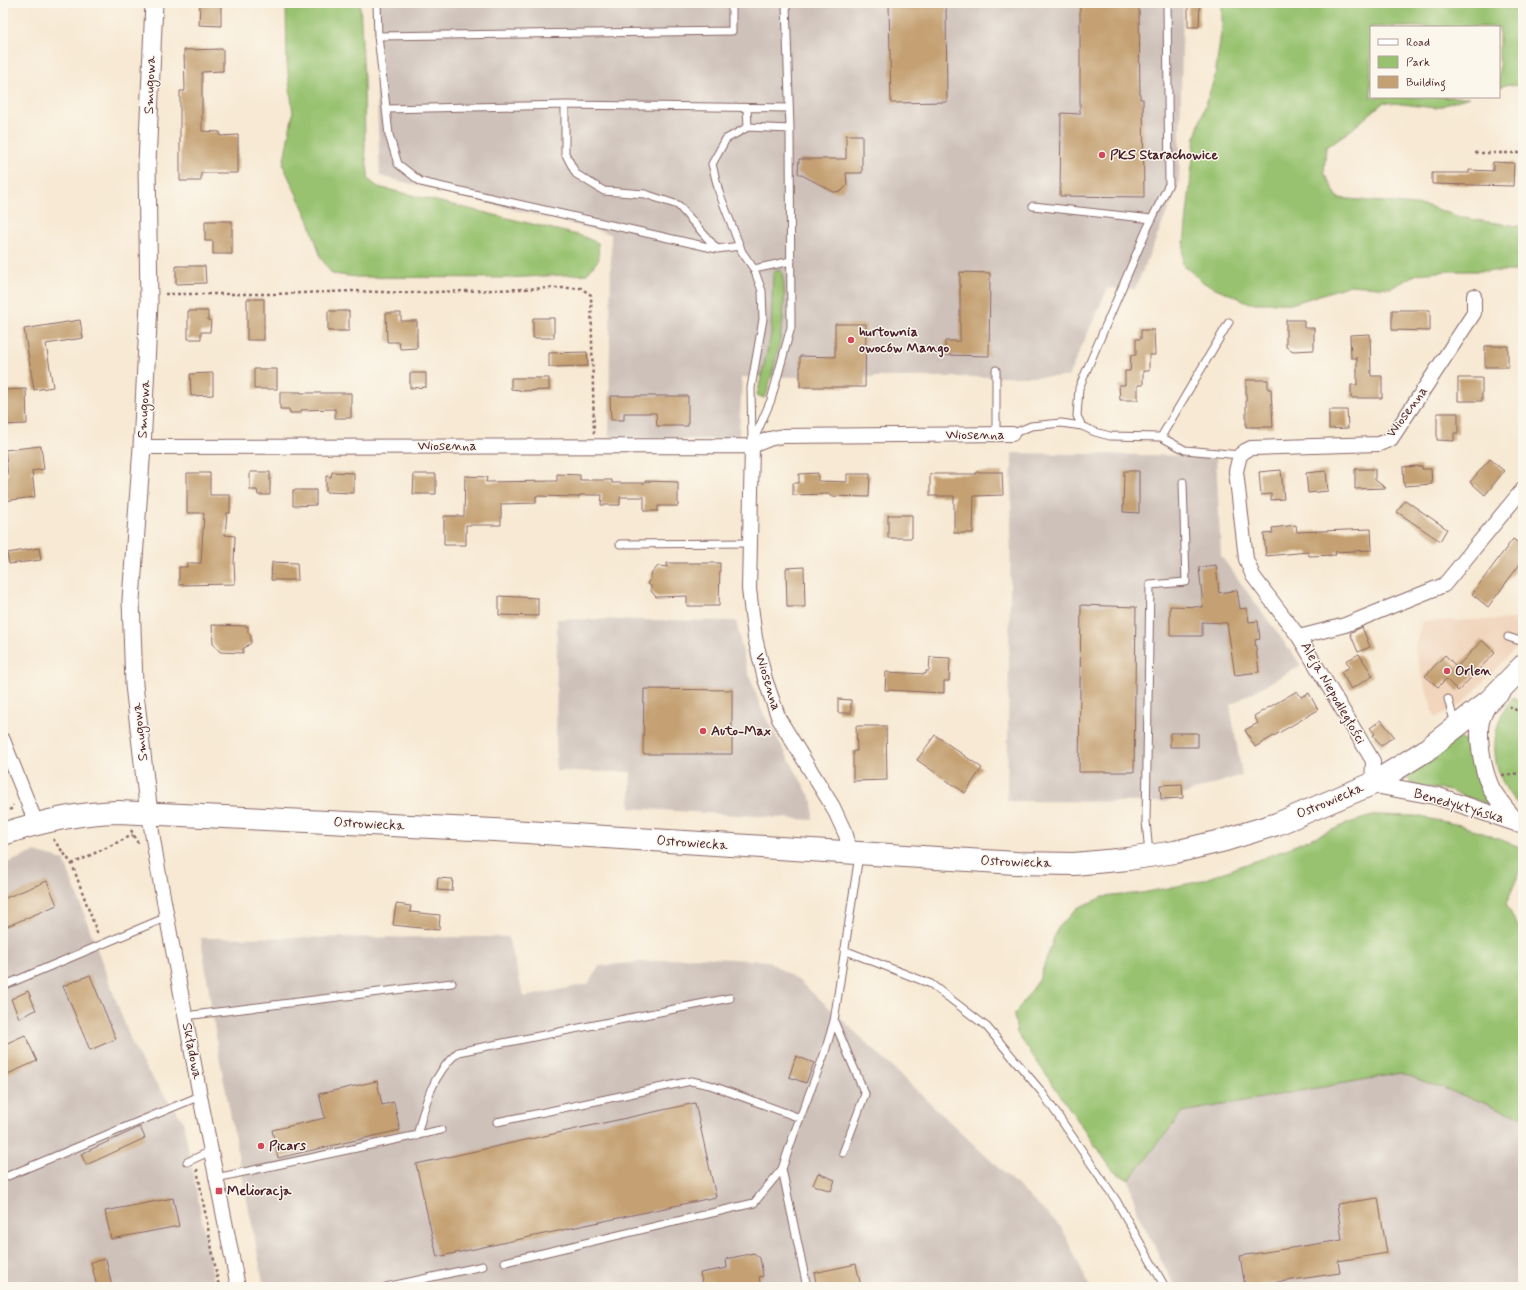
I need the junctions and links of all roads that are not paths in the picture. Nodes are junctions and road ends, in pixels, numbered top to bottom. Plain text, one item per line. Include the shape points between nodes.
1 (154, 3) edge
2 (378, 3) edge
3 (732, 3) edge
4 (786, 3) edge
5 (1167, 3) edge
6 (378, 36) junction
7 (565, 105) junction
8 (747, 108) junction
9 (789, 108) junction
10 (386, 109) junction
11 (748, 127) junction
12 (790, 129) junction
13 (1033, 206) dead end
14 (1152, 219) junction
15 (740, 246) junction
16 (717, 249) junction
17 (791, 261) junction
18 (754, 269) junction
19 (1474, 296) dead end
20 (1229, 322) dead end
21 (996, 370) dead end
22 (1082, 426) junction
23 (996, 434) junction
24 (1012, 434) joint
25 (1161, 437) junction
26 (752, 446) junction
27 (142, 447) junction
28 (1240, 455) junction
29 (1183, 482) dead end
30 (1523, 488) edge
31 (750, 543) junction
32 (620, 544) dead end
33 (1299, 637) junction
34 (1508, 637) dead end
35 (1523, 642) edge
36 (1523, 666) edge
37 (1448, 699) dead end
38 (1489, 701) junction
39 (1455, 727) junction
40 (4, 747) edge
41 (1372, 784) junction
42 (149, 814) junction
43 (36, 823) junction
44 (1521, 825) edge
45 (3, 834) edge
46 (855, 853) junction
47 (1149, 856) junction
48 (167, 917) junction
49 (844, 950) junction
50 (452, 982) dead end
51 (3, 986) edge
52 (730, 998) dead end
53 (185, 1016) junction
54 (834, 1021) junction
55 (200, 1096) junction
56 (800, 1118) junction
57 (497, 1122) dead end
58 (441, 1130) dead end
59 (417, 1136) junction
60 (211, 1151) junction
61 (843, 1153) dead end
62 (187, 1162) dead end
63 (782, 1169) junction
64 (3, 1178) edge
65 (216, 1178) junction
66 (505, 1262) dead end
67 (483, 1266) dead end
68 (238, 1287) edge
69 (386, 1287) edge
70 (807, 1287) edge
71 (1165, 1287) edge

1 - 27 street, Smugowa via 147,163 149,294
2 - 6 lane
3 - 6 lane via 732,31
4 - 9 lane
5 - 14 lane via 1169,184
6 - 10 lane
7 - 8 lane
7 - 10 lane
7 - 16 lane via 565,153 576,174 604,191 645,194 678,205
8 - 9 lane
8 - 11 lane
9 - 12 lane
10 - 16 lane via 389,135 398,164 421,182
11 - 12 lane
11 - 15 lane via 726,139 712,164 718,192
12 - 17 lane
13 - 14 lane
14 - 22 lane via 1079,388 1077,416
15 - 16 lane
15 - 18 lane
17 - 18 lane
17 - 26 lane via 791,327 771,400
18 - 26 lane via 762,291 763,319 751,388
19 - 28 street, Wiosenna via 1474,313 1391,439 1379,444 1252,448
20 - 25 lane
21 - 23 lane
22 - 24 lane, Wiosenna via 1061,423 1039,425
22 - 25 lane, Wiosenna via 1110,436
23 - 24 street, Wiosenna
23 - 26 street, Wiosenna via 776,436
25 - 28 lane, Wiosenna via 1185,450
26 - 27 street, Wiosenna
26 - 31 street, Wiosenna
27 - 42 street, Smugowa via 131,600 134,685
28 - 33 street via 1236,471 1246,559 1252,576
29 - 47 lane via 1186,582 1150,585 1146,820
30 - 33 street, Aleja Niepodległości via 1444,585 1345,625
31 - 32 lane
31 - 46 street, Wiosenna via 749,589 753,627 764,679 779,719 833,807
33 - 41 street, Aleja Niepodległości via 1373,761
34 - 35 lane
36 - 38 main road
37 - 39 lane
38 - 39 main road
38 - 44 street via 1480,722 1485,771 1504,808
39 - 41 main road
40 - 43 street
41 - 44 street, Benedyktyńska via 1436,796
41 - 47 main road, Ostrowiecka via 1269,826 1225,840
42 - 43 main road, Ostrowiecka via 95,812
42 - 46 main road, Ostrowiecka via 494,830
42 - 48 street, Składowa
43 - 45 main road, Ostrowiecka
46 - 47 main road, Ostrowiecka via 1060,864
46 - 49 lane
48 - 51 lane
48 - 53 street, Składowa
49 - 54 lane
49 - 71 lane via 931,984 987,1027 1041,1091 1107,1187
50 - 53 lane
52 - 59 lane via 458,1052 442,1069 426,1100
53 - 55 street, Składowa
54 - 56 lane via 824,1056
54 - 61 lane via 865,1094
55 - 60 street, Składowa
55 - 64 lane
56 - 57 lane via 710,1085 691,1081
56 - 63 lane
58 - 59 lane
59 - 65 lane
60 - 62 lane
60 - 65 street, Składowa
63 - 66 lane via 754,1203
63 - 70 lane
65 - 68 street, Składowa
67 - 69 lane

